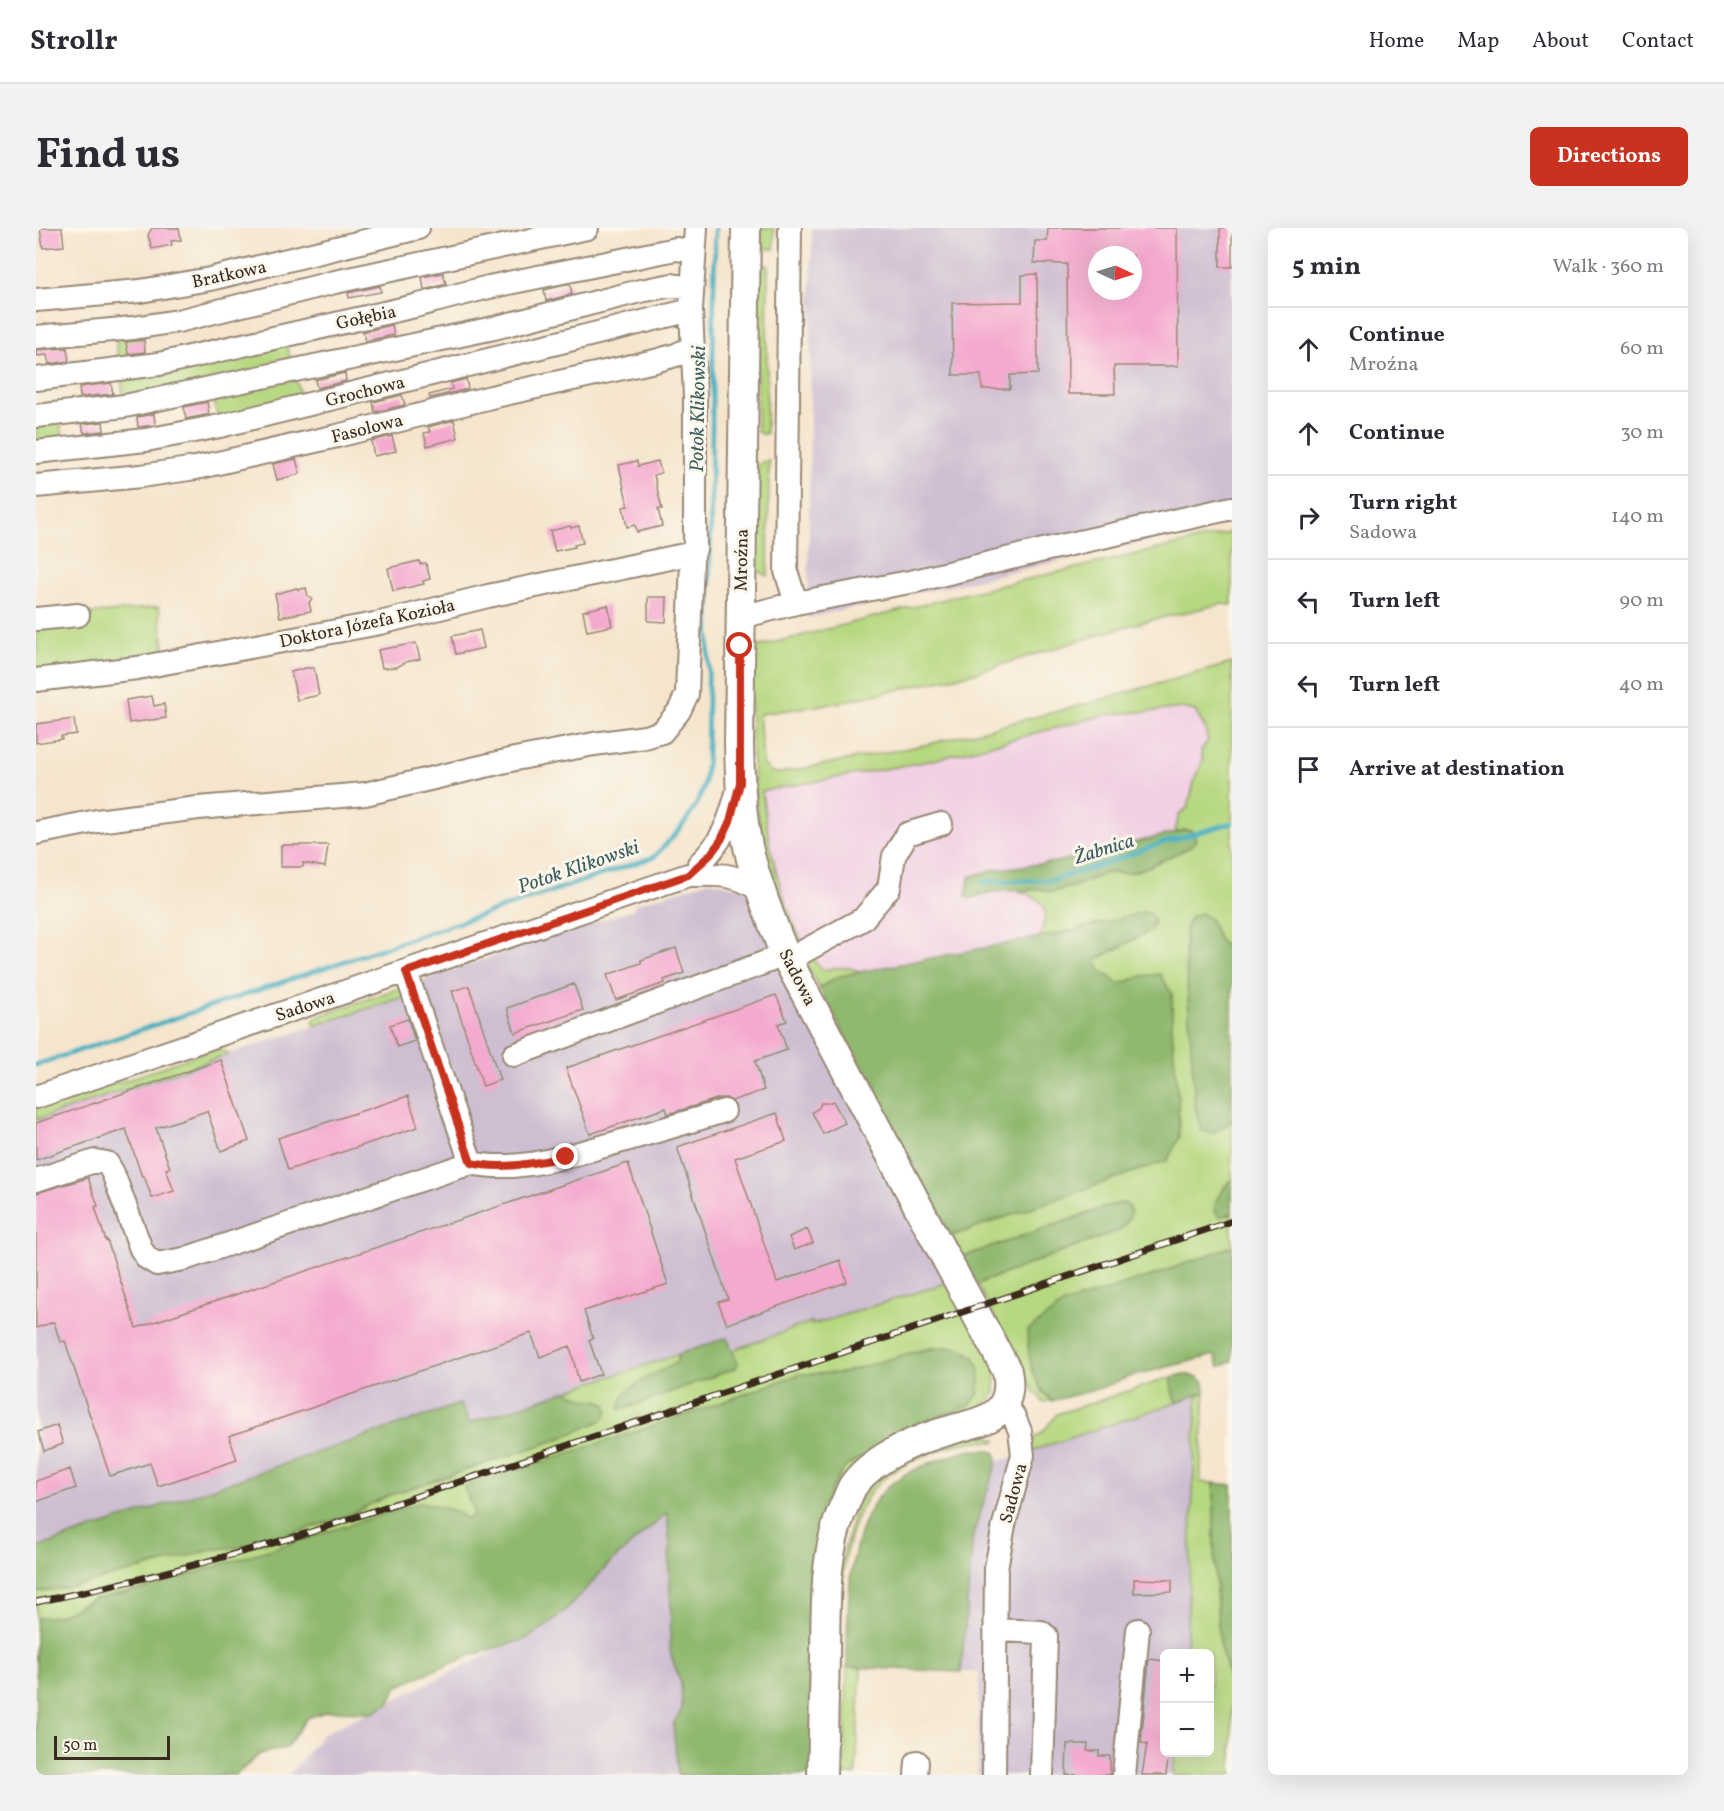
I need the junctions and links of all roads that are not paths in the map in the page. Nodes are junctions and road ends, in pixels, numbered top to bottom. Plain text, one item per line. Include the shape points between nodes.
1 (418, 228) edge
2 (587, 228) edge
3 (696, 228) edge
4 (746, 228) edge
5 (790, 228) edge
6 (694, 251) junction
7 (691, 299) junction
8 (36, 300) edge
9 (36, 338) edge
10 (693, 347) junction
11 (36, 379) edge
12 (36, 416) edge
13 (36, 452) edge
14 (36, 486) edge
15 (1232, 508) edge
16 (695, 549) junction
17 (796, 603) junction
18 (78, 615) dead end
19 (741, 617) junction
20 (36, 619) edge
21 (36, 680) edge
22 (740, 783) junction
23 (941, 824) dead end
24 (36, 833) edge
25 (751, 858) junction
26 (694, 870) junction
27 (727, 875) junction
28 (761, 891) junction
29 (787, 957) junction
30 (406, 972) junction
31 (514, 1055) dead end
32 (36, 1097) edge
33 (724, 1111) dead end
34 (471, 1163) junction
35 (36, 1180) edge
36 (1004, 1403) junction
37 (995, 1630) junction
38 (1138, 1630) dead end
39 (822, 1775) edge
40 (994, 1775) edge
41 (1042, 1775) edge
42 (1124, 1775) edge

1 - 8 street, Bratkowa via 210,279 140,291
2 - 9 street via 335,282 178,321
3 - 6 street
4 - 19 main road, Mroźna
5 - 17 street via 786,571
6 - 7 street
6 - 11 street, Gołębia via 676,249 501,284 159,364
7 - 10 street
7 - 12 street, Grochowa via 672,285 494,328 125,406
7 - 13 street, Grochowa via 220,426 146,440
10 - 14 street, Fasolowa via 676,355 196,468
10 - 16 street
15 - 17 street via 915,581
16 - 21 street, Doktora Józefa Kozioła via 689,554 545,583 380,623 137,668
16 - 24 street via 687,694 662,732 515,759 365,794 198,808
17 - 19 street
18 - 20 street
19 - 22 main road, Mroźna
22 - 25 main road, Mroźna
22 - 26 street via 721,840
23 - 29 street via 908,834 894,856 889,888 863,919
25 - 26 street via 717,857
25 - 27 street
25 - 28 main road, Mroźna
26 - 27 street, Sadowa
26 - 30 street, Sadowa
27 - 28 street, Sadowa via 747,881
28 - 29 main road, Sadowa
29 - 31 street
29 - 36 main road, Sadowa via 1007,1371 1010,1384
30 - 32 street, Sadowa
30 - 34 street
33 - 34 street via 566,1157 523,1165 487,1167
34 - 35 street via 184,1259 157,1264 141,1250 107,1163 95,1161
36 - 37 street, Sadowa via 1020,1431 1023,1455 996,1568
36 - 39 main road via 996,1414 978,1422 916,1440 867,1471 854,1484 833,1539 827,1573
37 - 40 street, Sadowa
37 - 41 street via 1041,1632 1046,1636
38 - 42 street

